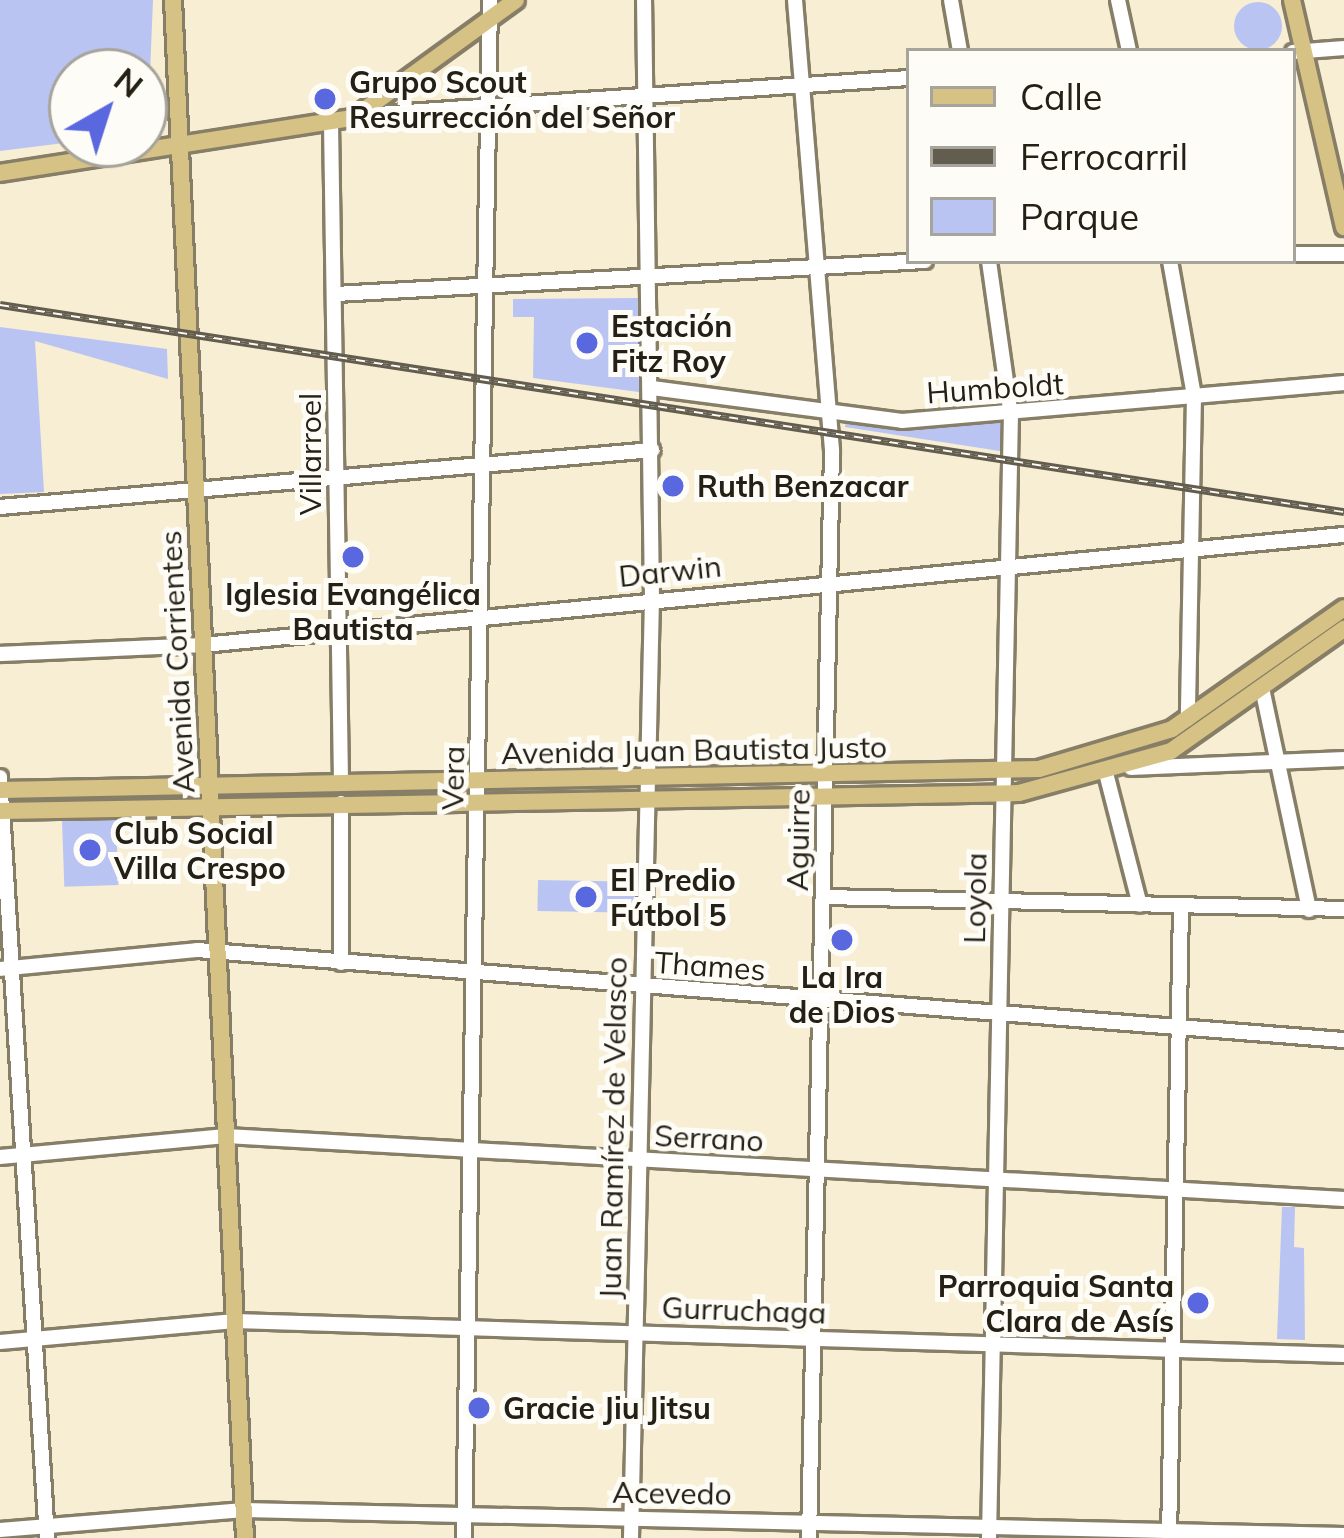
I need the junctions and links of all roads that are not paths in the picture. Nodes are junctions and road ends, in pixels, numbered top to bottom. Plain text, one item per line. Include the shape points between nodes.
1 (173, 0) edge
2 (516, 0) edge
3 (644, 0) edge
4 (795, 0) edge
5 (951, 0) edge
6 (1118, 0) edge
7 (1292, 0) edge
8 (491, 9) edge
9 (959, 48) edge
10 (1128, 48) edge
11 (1344, 48) edge
12 (1298, 52) edge
13 (906, 78) edge
14 (801, 86) junction
15 (646, 96) junction
16 (490, 107) junction
17 (363, 115) junction
18 (332, 123) junction
19 (177, 146) junction
20 (0, 173) edge
21 (1344, 227) edge
22 (1296, 254) edge
23 (1344, 254) edge
24 (906, 262) edge
25 (989, 264) edge
26 (1171, 264) edge
27 (816, 268) junction
28 (652, 278) junction
29 (488, 287) junction
30 (336, 294) junction
31 (1344, 383) edge
32 (652, 388) junction
33 (1194, 396) junction
34 (831, 411) junction
35 (1011, 416) junction
36 (653, 450) junction
37 (486, 470) junction
38 (337, 483) junction
39 (196, 495) junction
40 (0, 506) edge
41 (1344, 535) edge
42 (1194, 548) junction
43 (1009, 568) junction
44 (832, 583) junction
45 (652, 600) junction
46 (1344, 608) edge
47 (483, 617) junction
48 (1344, 629) edge
49 (339, 632) junction
50 (203, 644) junction
51 (0, 654) edge
52 (1262, 688) junction
53 (1188, 719) junction
54 (1344, 759) edge
55 (1279, 762) junction
56 (1126, 768) junction
57 (1006, 772) junction
58 (1106, 773) junction
59 (826, 775) junction
60 (0, 777) edge
61 (480, 780) junction
62 (650, 780) junction
63 (210, 784) junction
64 (0, 790) edge
65 (341, 794) junction
66 (1005, 794) junction
67 (826, 797) junction
68 (649, 800) junction
69 (480, 801) junction
70 (210, 808) junction
71 (1, 811) edge
72 (825, 897) junction
73 (1001, 903) junction
74 (1140, 905) junction
75 (1181, 905) junction
76 (1344, 909) edge
77 (1309, 910) junction
78 (217, 952) junction
79 (341, 962) junction
80 (6, 969) edge
81 (478, 976) junction
82 (643, 988) junction
83 (822, 1001) junction
84 (1000, 1014) junction
85 (1178, 1028) junction
86 (1344, 1040) edge
87 (226, 1136) junction
88 (473, 1152) junction
89 (24, 1155) junction
90 (0, 1157) edge
91 (640, 1162) junction
92 (818, 1171) junction
93 (995, 1179) junction
94 (1176, 1191) junction
95 (1344, 1199) edge
96 (235, 1321) junction
97 (468, 1329) junction
98 (636, 1333) junction
99 (34, 1339) junction
100 (816, 1340) junction
101 (0, 1342) edge
102 (993, 1344) junction
103 (1174, 1351) junction
104 (1344, 1355) edge
105 (244, 1510) junction
106 (465, 1514) junction
107 (631, 1519) junction
108 (0, 1530) edge
109 (809, 1530) edge
110 (47, 1532) edge
111 (989, 1532) edge
112 (1169, 1534) edge
113 (1344, 1535) edge
114 (245, 1538) edge
115 (464, 1538) edge
116 (631, 1538) edge

1 - 19 main road, Avenida Corrientes
2 - 8 main road
3 - 15 street, Juan Ramírez de Velasco
4 - 14 street, Aguirre
5 - 9 street
6 - 10 street
7 - 12 main road
8 - 16 street, Vera
8 - 17 main road
11 - 12 street
12 - 21 main road
13 - 14 street
14 - 15 street
14 - 27 street, Aguirre
15 - 16 street
15 - 28 street, Juan Ramírez de Velasco
16 - 17 street
16 - 29 street, Vera
17 - 18 main road
18 - 19 main road
18 - 30 street, Villarroel
19 - 20 main road
19 - 39 main road, Avenida Corrientes
22 - 23 street
24 - 27 street
25 - 35 street, Loyola
26 - 33 street
27 - 28 street
27 - 34 street, Aguirre
28 - 29 street
28 - 32 street, Juan Ramírez de Velasco
29 - 30 street
29 - 37 street, Vera
30 - 38 street, Villarroel
31 - 33 street, Humboldt
32 - 34 street, Humboldt
32 - 36 street, Juan Ramírez de Velasco
33 - 35 street, Humboldt
33 - 42 street
34 - 35 street, Humboldt
34 - 44 street, Aguirre
35 - 43 street, Loyola
36 - 37 street
36 - 45 street, Juan Ramírez de Velasco
37 - 38 street
37 - 47 street, Vera
38 - 39 street
38 - 49 street, Villarroel
39 - 40 street
39 - 50 main road, Avenida Corrientes
41 - 42 street, Darwin
42 - 43 street, Darwin
42 - 53 street
43 - 44 street, Darwin
43 - 57 street, Loyola
44 - 45 street, Darwin
44 - 59 street, Aguirre
45 - 47 street, Darwin
45 - 62 street, Juan Ramírez de Velasco
46 - 53 main road, Avenida Juan Bautista Justo
47 - 49 street, Darwin
47 - 61 street, Vera
48 - 52 main road, Avenida Juan Bautista Justo
49 - 50 street, Darwin
49 - 65 street, Villarroel
50 - 51 street, Darwin
50 - 63 main road, Avenida Corrientes
52 - 55 street
52 - 56 main road, Avenida Juan Bautista Justo via 1171,752
53 - 57 main road, Avenida Juan Bautista Justo via 1109,753
54 - 55 street
55 - 56 street
55 - 77 street
56 - 58 main road, Avenida Juan Bautista Justo
57 - 59 main road, Avenida Juan Bautista Justo
57 - 66 street, Loyola
58 - 66 main road, Avenida Juan Bautista Justo
58 - 74 street
59 - 62 main road, Avenida Juan Bautista Justo
59 - 67 street, Aguirre
60 - 64 street
61 - 62 main road, Avenida Juan Bautista Justo
61 - 65 main road, Avenida Juan Bautista Justo
61 - 69 street, Vera
62 - 68 street, Juan Ramírez de Velasco
63 - 64 main road, Avenida Juan Bautista Justo
63 - 65 main road, Avenida Juan Bautista Justo
63 - 70 main road, Avenida Corrientes
64 - 71 street
65 - 69 main road, Avenida Juan Bautista Justo
65 - 70 main road, Avenida Juan Bautista Justo
65 - 79 street, Villarroel
66 - 67 main road, Avenida Juan Bautista Justo
66 - 73 street, Loyola
67 - 68 main road, Avenida Juan Bautista Justo
67 - 72 street, Aguirre
68 - 69 main road, Avenida Juan Bautista Justo
68 - 82 street, Juan Ramírez de Velasco
69 - 81 street, Vera
70 - 71 main road, Avenida Juan Bautista Justo
70 - 78 main road, Avenida Corrientes
71 - 80 street
72 - 73 street
72 - 83 street, Aguirre
73 - 74 street
73 - 84 street, Loyola
74 - 75 street
75 - 77 street
75 - 85 street
76 - 77 street
78 - 79 street, Thames
78 - 80 street, Thames
78 - 87 main road, Avenida Corrientes
79 - 81 street, Thames
80 - 89 street
81 - 82 street, Thames
81 - 88 street, Vera
82 - 83 street, Thames
82 - 91 street, Juan Ramírez de Velasco
83 - 84 street, Thames
83 - 92 street, Aguirre
84 - 85 street, Thames
84 - 93 street, Loyola
85 - 86 street, Thames
85 - 94 street
87 - 88 street, Serrano
87 - 89 street, Serrano
87 - 96 main road, Avenida Corrientes
88 - 91 street, Serrano
88 - 97 street, Vera
89 - 90 street, Serrano
89 - 99 street
91 - 92 street, Serrano
91 - 98 street, Juan Ramírez de Velasco
92 - 93 street, Serrano
92 - 100 street, Aguirre
93 - 94 street, Serrano
93 - 102 street, Loyola
94 - 95 street, Serrano
94 - 103 street
96 - 97 street, Gurruchaga
96 - 99 street, Gurruchaga
96 - 105 main road, Avenida Corrientes
97 - 98 street, Gurruchaga
97 - 106 street, Vera
98 - 100 street, Gurruchaga
98 - 107 street, Juan Ramírez de Velasco
99 - 101 street, Gurruchaga
99 - 110 street
100 - 102 street, Gurruchaga
100 - 109 street, Aguirre
102 - 103 street, Gurruchaga
102 - 111 street, Loyola
103 - 104 street, Gurruchaga
103 - 112 street
105 - 106 street, Acevedo
105 - 110 street, Acevedo
105 - 114 main road, Avenida Corrientes
106 - 107 street, Acevedo
106 - 115 street, Vera
107 - 109 street, Acevedo
107 - 116 street, Juan Ramírez de Velasco
108 - 110 street, Acevedo
109 - 111 street, Acevedo
111 - 112 street, Acevedo
112 - 113 street, Acevedo

